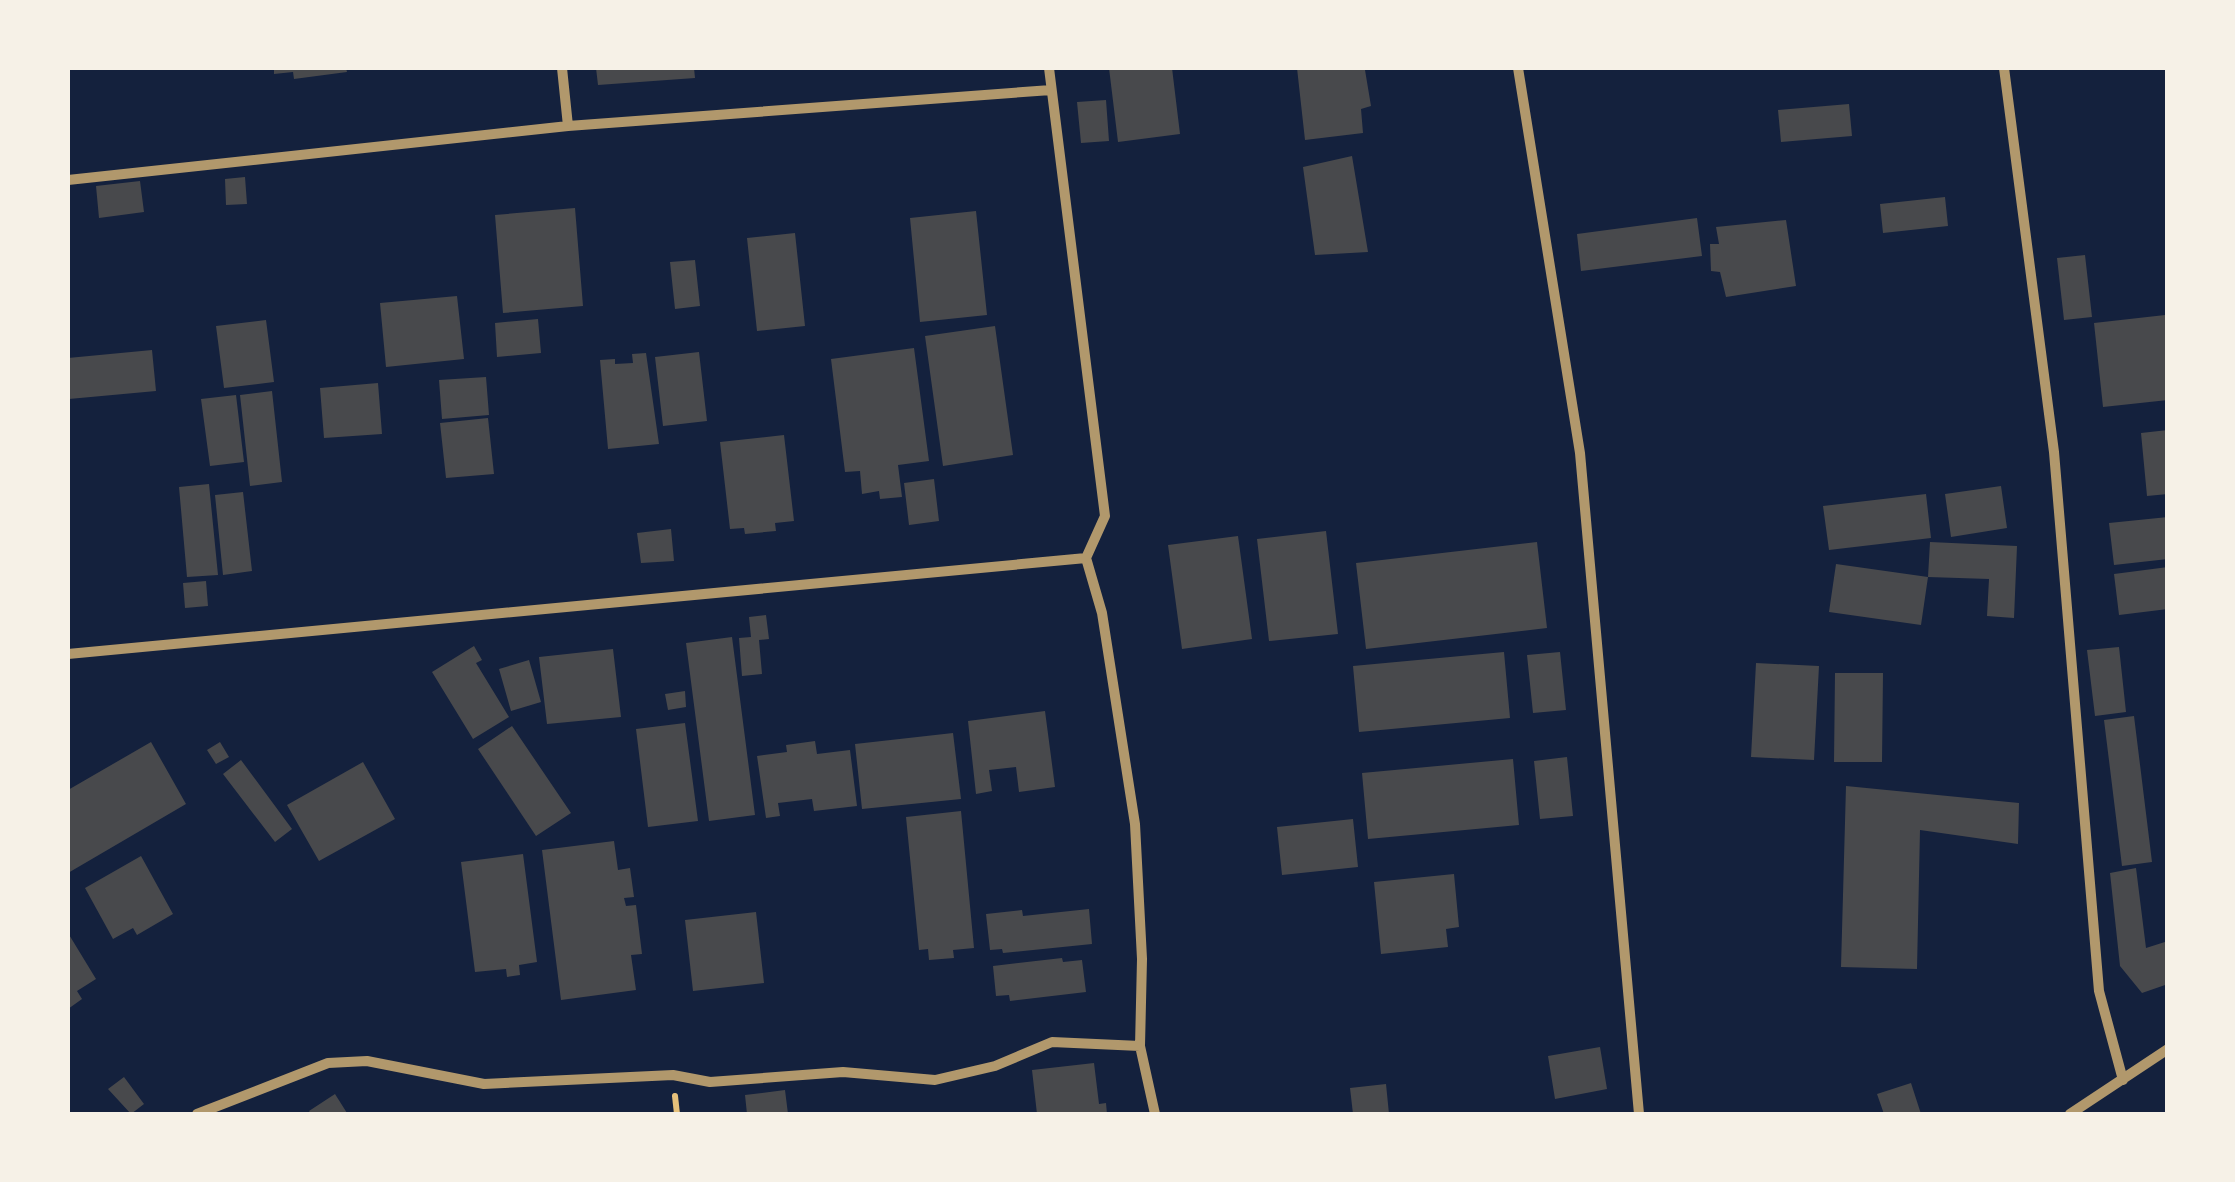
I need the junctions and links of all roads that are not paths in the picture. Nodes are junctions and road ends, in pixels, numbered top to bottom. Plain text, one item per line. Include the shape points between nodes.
1 (562, 68) edge
2 (1049, 68) edge
3 (1518, 68) edge
4 (2004, 68) edge
5 (1051, 90) junction
6 (568, 126) junction
7 (68, 180) edge
8 (1086, 558) junction
9 (68, 654) edge
10 (1140, 1046) junction
11 (2168, 1049) edge
12 (2123, 1080) junction
13 (197, 1114) edge
14 (1155, 1114) edge
15 (1639, 1114) edge
16 (2070, 1114) edge

1 - 6 street
2 - 5 street
3 - 15 street via 1580,453
4 - 12 street via 2054,452 2099,991
5 - 6 street
5 - 8 street via 1105,516
6 - 7 street
8 - 9 street
8 - 10 street via 1102,613 1136,824
10 - 13 street via 1052,1042 996,1066 935,1080 844,1072 710,1082 672,1075 484,1084 366,1061 328,1063
10 - 14 street
11 - 12 street
12 - 16 street

